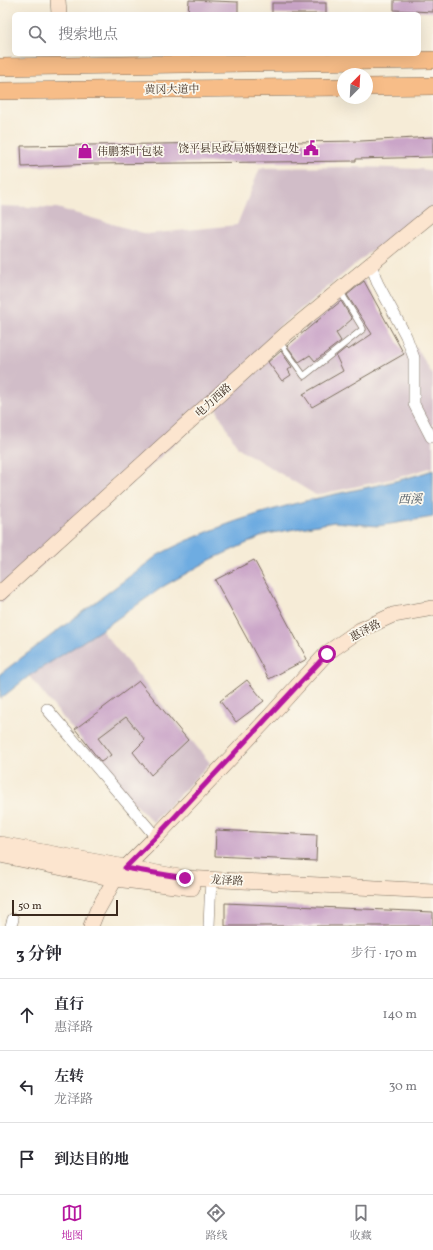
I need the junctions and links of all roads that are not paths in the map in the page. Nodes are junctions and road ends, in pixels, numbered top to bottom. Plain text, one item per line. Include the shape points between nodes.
1 (58, 0) edge
2 (59, 12) edge
3 (64, 60) edge
4 (433, 60) edge
5 (0, 66) edge
6 (337, 87) edge
7 (373, 87) edge
8 (428, 88) edge
9 (0, 91) edge
10 (433, 213) edge
11 (371, 264) junction
12 (340, 290) junction
13 (279, 340) junction
14 (431, 437) dead end
15 (0, 594) edge
16 (433, 608) edge
17 (46, 709) dead end
18 (156, 837) junction
19 (0, 844) edge
20 (0, 856) edge
21 (120, 873) junction
22 (210, 884) junction
23 (433, 891) edge
24 (433, 900) edge
25 (91, 926) edge
26 (209, 926) edge

1 - 2 street
3 - 4 main road
3 - 5 main road
6 - 9 main road, 黄冈大道中
7 - 8 main road
10 - 11 street, 电力西路
11 - 12 street, 电力西路
11 - 14 street via 377,282 406,336 414,358 414,404
12 - 13 street, 电力西路
12 - 13 lane via 363,330 304,376
13 - 15 street, 电力西路
16 - 18 street, 惠泽路 via 393,615 360,630 327,654
17 - 18 street
18 - 21 street, 惠泽路
19 - 21 street, 龙泽路
20 - 21 street, 龙泽路
21 - 22 street, 龙泽路 via 171,886
21 - 25 street, 惠泽路
22 - 23 street, 龙泽路
22 - 24 street, 龙泽路
22 - 26 street

